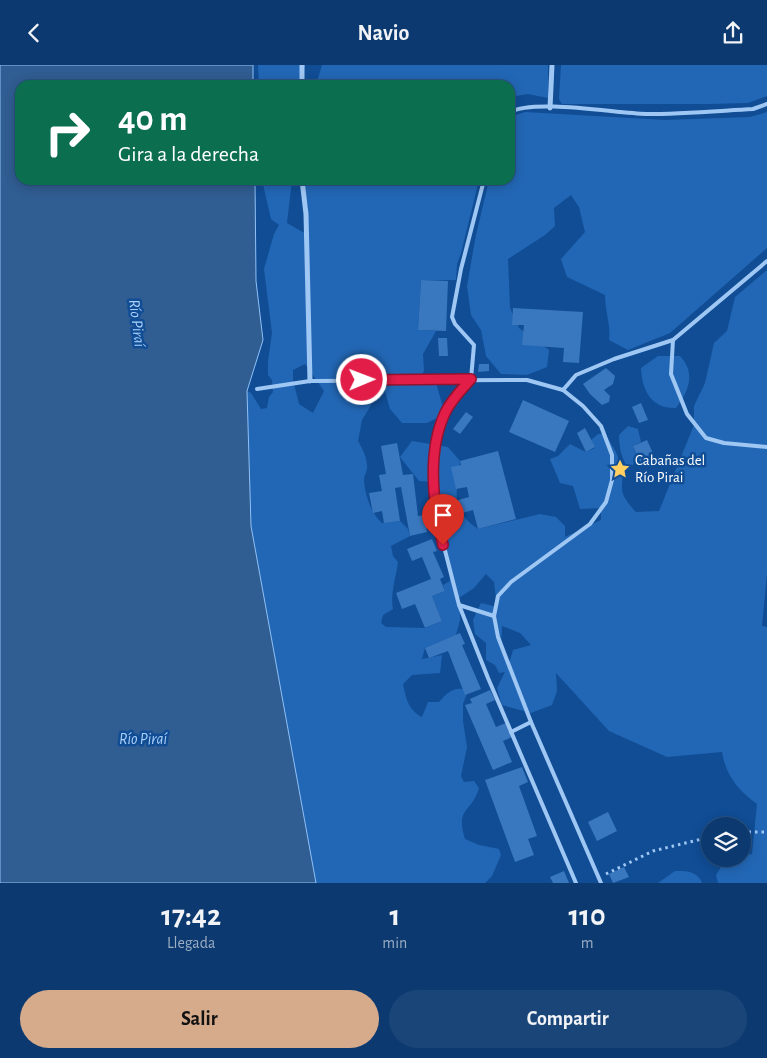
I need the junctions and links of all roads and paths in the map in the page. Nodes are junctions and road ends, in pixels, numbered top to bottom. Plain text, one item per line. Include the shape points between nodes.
1 (302, 65) edge
2 (552, 65) edge
3 (302, 80) edge
4 (767, 104) edge
5 (550, 108) junction
6 (515, 110) edge
7 (303, 185) edge
8 (483, 185) edge
9 (767, 261) edge
10 (674, 340) junction
11 (471, 379) junction
12 (310, 381) junction
13 (257, 389) dead end
14 (563, 390) junction
15 (767, 447) edge
16 (459, 605) junction
17 (494, 616) junction
18 (531, 722) junction
19 (512, 732) junction
20 (751, 832) edge
21 (767, 832) edge
22 (701, 839) edge
23 (599, 877) junction
24 (576, 883) edge
25 (601, 883) edge

1 - 3 street
2 - 5 street
4 - 5 lane via 753,109 646,114
5 - 6 lane
7 - 12 street
8 - 11 lane via 452,317 474,345
9 - 10 lane
10 - 14 lane via 576,375
10 - 15 lane via 670,374 686,414 706,438
11 - 12 lane
11 - 14 lane via 527,380
11 - 16 lane via 445,413 437,437 434,492 440,531
12 - 13 lane
14 - 17 lane via 601,425 612,455 612,480 606,502 590,524 511,582 498,596
16 - 17 lane
16 - 19 lane
17 - 18 lane via 498,637
18 - 19 lane
18 - 23 lane
19 - 24 lane
20 - 21 path
22 - 23 path via 653,851
23 - 25 lane

